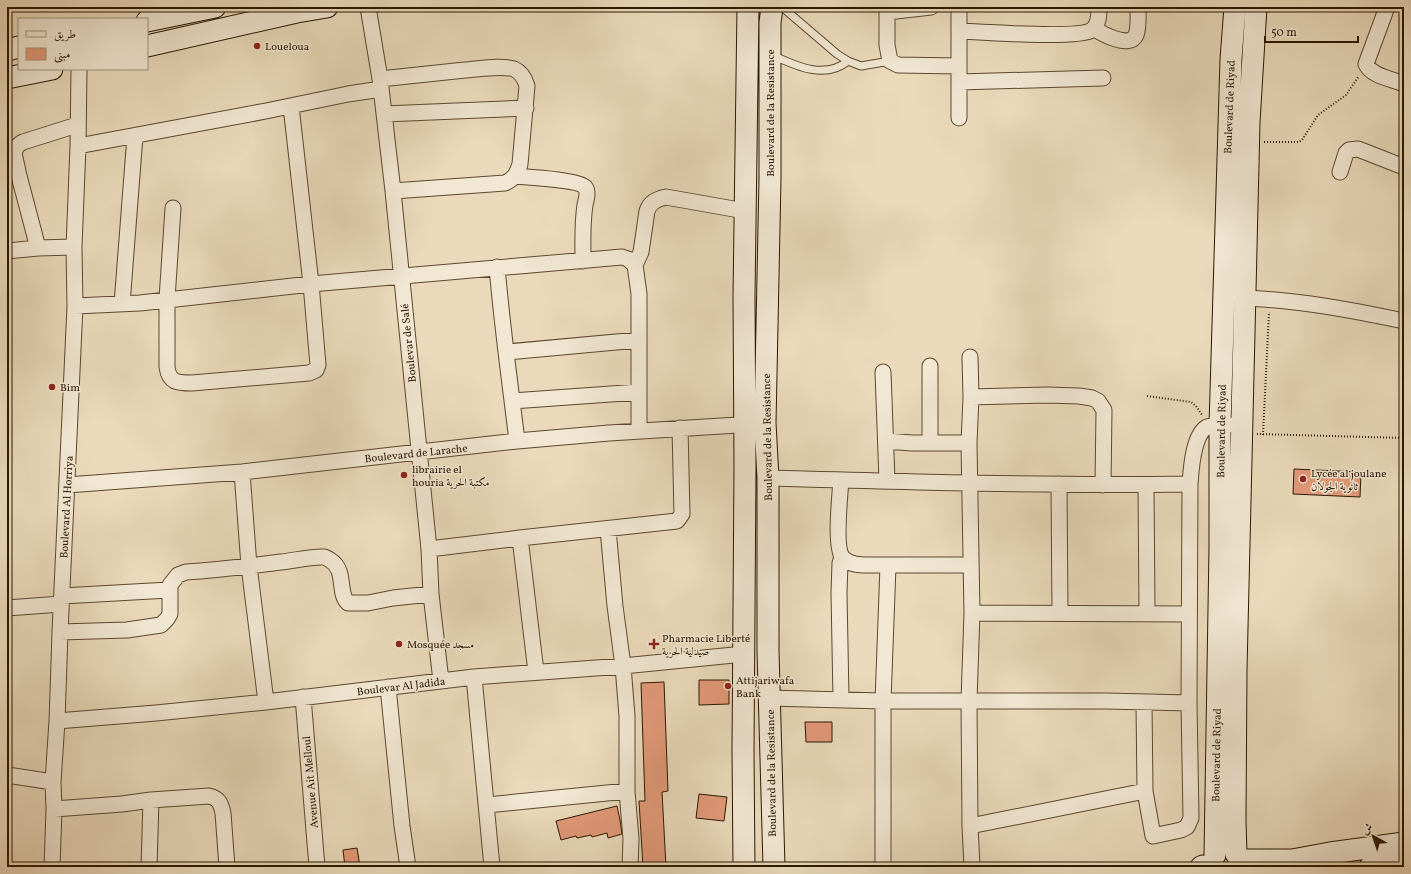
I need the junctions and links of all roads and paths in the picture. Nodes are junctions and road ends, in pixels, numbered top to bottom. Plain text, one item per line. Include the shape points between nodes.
1 (215, 7) edge
2 (224, 7) edge
3 (327, 7) edge
4 (368, 7) edge
5 (748, 7) edge
6 (772, 7) edge
7 (782, 7) edge
8 (931, 7) edge
9 (959, 7) edge
10 (1099, 7) edge
11 (1138, 7) edge
12 (1235, 7) edge
13 (1256, 7) edge
14 (1387, 7) edge
15 (887, 9) edge
16 (148, 21) edge
17 (1094, 28) junction
18 (217, 31) junction
19 (959, 31) junction
20 (148, 46) edge
21 (18, 47) edge
22 (7, 50) edge
23 (770, 54) junction
24 (848, 61) junction
25 (890, 61) junction
26 (960, 66) junction
27 (1368, 69) junction
28 (47, 70) edge
29 (78, 70) edge
30 (7, 78) edge
31 (1103, 78) dead end
32 (959, 82) junction
33 (380, 84) junction
34 (1404, 84) edge
35 (291, 106) junction
36 (526, 108) junction
37 (384, 114) junction
38 (959, 118) dead end
39 (77, 125) junction
40 (135, 136) junction
41 (1263, 137) dead end
42 (78, 146) junction
43 (1404, 167) edge
44 (1340, 172) dead end
45 (516, 176) junction
46 (394, 190) junction
47 (173, 208) dead end
48 (745, 211) junction
49 (74, 247) junction
50 (38, 248) junction
51 (7, 251) edge
52 (584, 261) junction
53 (635, 264) junction
54 (497, 267) junction
55 (401, 277) junction
56 (312, 284) junction
57 (1245, 298) junction
58 (1269, 299) junction
59 (167, 300) junction
60 (122, 304) junction
61 (75, 306) junction
62 (1404, 320) edge
63 (638, 340) junction
64 (507, 352) junction
65 (970, 357) dead end
66 (930, 366) dead end
67 (883, 372) dead end
68 (639, 392) junction
69 (1147, 396) dead end
70 (971, 397) junction
71 (512, 401) junction
72 (765, 424) junction
73 (744, 425) junction
74 (1213, 426) junction
75 (680, 428) junction
76 (639, 430) junction
77 (1242, 430) junction
78 (1263, 434) junction
79 (1404, 438) edge
80 (517, 441) junction
81 (886, 441) junction
82 (930, 442) junction
83 (969, 443) junction
84 (420, 453) junction
85 (242, 472) junction
86 (768, 478) junction
87 (841, 480) junction
88 (887, 481) junction
89 (970, 483) junction
90 (1059, 484) junction
91 (1146, 484) junction
92 (1190, 484) junction
93 (67, 485) junction
94 (1103, 485) junction
95 (608, 529) junction
96 (520, 538) junction
97 (429, 549) junction
98 (842, 557) junction
99 (971, 565) junction
100 (249, 566) junction
101 (888, 566) junction
102 (170, 590) junction
103 (431, 594) junction
104 (62, 600) junction
105 (7, 608) edge
106 (1060, 612) junction
107 (972, 613) junction
108 (1147, 613) junction
109 (1189, 614) junction
110 (60, 632) junction
111 (744, 654) junction
112 (623, 666) junction
113 (536, 672) junction
114 (474, 677) junction
115 (442, 681) junction
116 (388, 687) junction
117 (303, 698) junction
118 (769, 698) junction
119 (841, 699) junction
120 (883, 701) junction
121 (969, 701) junction
122 (266, 702) junction
123 (1144, 702) junction
124 (1189, 703) junction
125 (57, 721) junction
126 (7, 775) edge
127 (53, 782) junction
128 (627, 790) junction
129 (1145, 791) junction
130 (151, 800) junction
131 (487, 805) junction
132 (54, 809) junction
133 (970, 826) junction
134 (1404, 843) edge
135 (1243, 861) edge
136 (1404, 862) edge
137 (1206, 864) edge
138 (52, 867) edge
139 (149, 867) edge
140 (228, 867) edge
141 (317, 867) edge
142 (408, 867) edge
143 (492, 867) edge
144 (630, 867) edge
145 (744, 867) edge
146 (774, 867) edge
147 (883, 867) edge
148 (972, 867) edge
149 (1370, 867) edge

1 - 16 main road
2 - 18 street
3 - 18 main road
4 - 33 street, Boulevar de Salé
5 - 48 main road, Boulevard de la Resistance
6 - 23 main road, Boulevard de la Resistance
7 - 24 lane
8 - 15 street
9 - 19 street
10 - 17 street
11 - 17 street via 1137,33 1132,40 1123,41 1100,33
12 - 74 main road, Boulevard de Riyad
13 - 57 main road, Boulevard de Riyad via 1249,122
14 - 27 street via 1368,57
15 - 25 street via 887,45
17 - 19 street via 1091,31 1064,34
18 - 20 main road
19 - 26 street
21 - 22 main road
23 - 24 lane via 812,70 830,69
23 - 72 main road, Boulevard de la Resistance
24 - 25 lane via 861,66
25 - 26 street via 898,65
26 - 32 street
27 - 34 street
27 - 41 path via 1358,76 1346,95 1318,115 1299,142 1263,142
28 - 30 main road
29 - 39 street, Boulevard Al Horriya
31 - 32 street
32 - 38 street
33 - 35 street via 348,94
33 - 36 street via 482,69 512,68 525,80
33 - 37 street, Boulevar de Salé
35 - 40 street
35 - 56 street
36 - 37 street
36 - 45 street via 520,164
37 - 46 street, Boulevar de Salé
39 - 42 street, Boulevard Al Horriya
39 - 50 street via 18,144 15,150 19,176
40 - 42 street
40 - 60 street
42 - 49 street, Boulevard Al Horriya
43 - 44 street via 1354,149 1346,153
45 - 46 street via 505,183
45 - 52 street via 571,181 587,189 583,225
46 - 55 street, Boulevar de Salé
47 - 59 street
48 - 53 street via 660,198 649,206 647,211 641,252
48 - 73 main road, Boulevard de la Resistance
49 - 50 street
49 - 61 street, Boulevard Al Horriya
50 - 51 street
52 - 53 street via 622,257
52 - 54 street
53 - 63 street via 639,294
54 - 55 street
54 - 64 street
55 - 56 street
55 - 84 street, Boulevar de Salé
56 - 59 street
56 - 59 street via 318,365 316,370 309,373 192,383 174,381 167,367
57 - 58 street
57 - 77 main road, Boulevard de Riyad
58 - 62 street via 1318,304
58 - 78 path
59 - 60 street
60 - 61 street
61 - 93 street, Boulevard Al Horriya
63 - 64 street
63 - 68 street
64 - 71 street
65 - 70 street
66 - 82 street
67 - 81 street
68 - 71 street
68 - 76 street
69 - 74 path via 1191,402
70 - 83 street
70 - 94 street via 1079,396 1098,401 1104,410
71 - 80 street
72 - 73 street, Boulevard de Larache
72 - 86 main road, Boulevard de la Resistance
73 - 75 street, Boulevard de Larache
73 - 111 main road, Boulevard de la Resistance
74 - 77 street
74 - 92 street via 1200,436 1195,447
74 - 137 main road, Boulevard de Riyad via 1220,547
75 - 76 street, Boulevard de Larache
75 - 95 street via 682,514 679,519
76 - 80 street, Boulevard de Larache
77 - 78 path
77 - 135 main road, Boulevard de Riyad via 1235,821
78 - 79 path
80 - 84 street, Boulevard de Larache
81 - 82 street
81 - 88 street
82 - 83 street
83 - 89 street
84 - 85 street, Boulevard de Larache
84 - 97 street, Boulevar de Salé
85 - 93 street, Boulevard de Larache
85 - 100 street
86 - 87 street
86 - 118 main road, Boulevard de la Resistance
87 - 88 street
87 - 98 street via 838,533
88 - 89 street
89 - 90 street
89 - 99 street
90 - 94 street
90 - 106 street
91 - 92 street
91 - 94 street
91 - 108 street
92 - 109 street
93 - 104 street, Boulevard Al Horriya
95 - 96 street
95 - 112 street
96 - 97 street
96 - 113 street
97 - 103 street, Boulevar de Salé
98 - 101 street via 854,564
98 - 119 street via 839,593
99 - 101 street
99 - 107 street
100 - 102 street via 186,572 178,575 170,585
100 - 103 street via 324,557 338,570 345,599 352,604
100 - 122 street
101 - 120 street
102 - 104 street
102 - 110 street via 170,614 161,625 127,630
103 - 115 street, Boulevar de Salé
104 - 105 street
104 - 110 street, Boulevard Al Horriya
106 - 107 street
106 - 108 street
107 - 121 street
108 - 109 street
109 - 124 street
110 - 125 street, Boulevard Al Horriya
111 - 112 street, Boulevar Al Jadida
111 - 145 main road, Boulevard de la Resistance
112 - 113 street, Boulevar Al Jadida
112 - 128 street via 627,716
113 - 114 street, Boulevar Al Jadida
114 - 115 street, Boulevar Al Jadida
114 - 131 street
115 - 116 street, Boulevar Al Jadida
116 - 117 street, Boulevar Al Jadida
116 - 142 street
117 - 122 street, Boulevar Al Jadida
117 - 141 street, Avenue Ait Melloul
118 - 119 street
118 - 146 main road, Boulevard de la Resistance
119 - 120 street
120 - 121 street
120 - 147 street
121 - 123 street
121 - 133 street
122 - 125 street, Boulevar Al Jadida
123 - 124 street
123 - 129 street
124 - 129 street via 1192,802 1191,818 1187,827 1153,836
125 - 127 street, Boulevard Al Horriya
126 - 127 street
127 - 132 street, Boulevard Al Horriya
128 - 131 street
128 - 144 street via 632,839
129 - 133 street
130 - 132 street
130 - 139 street
130 - 140 street via 209,796 218,800 223,813
131 - 143 street
132 - 138 street, Boulevard Al Horriya
133 - 148 street
134 - 135 main road via 1292,860
135 - 137 main road via 1229,852 1222,853
136 - 149 main road

